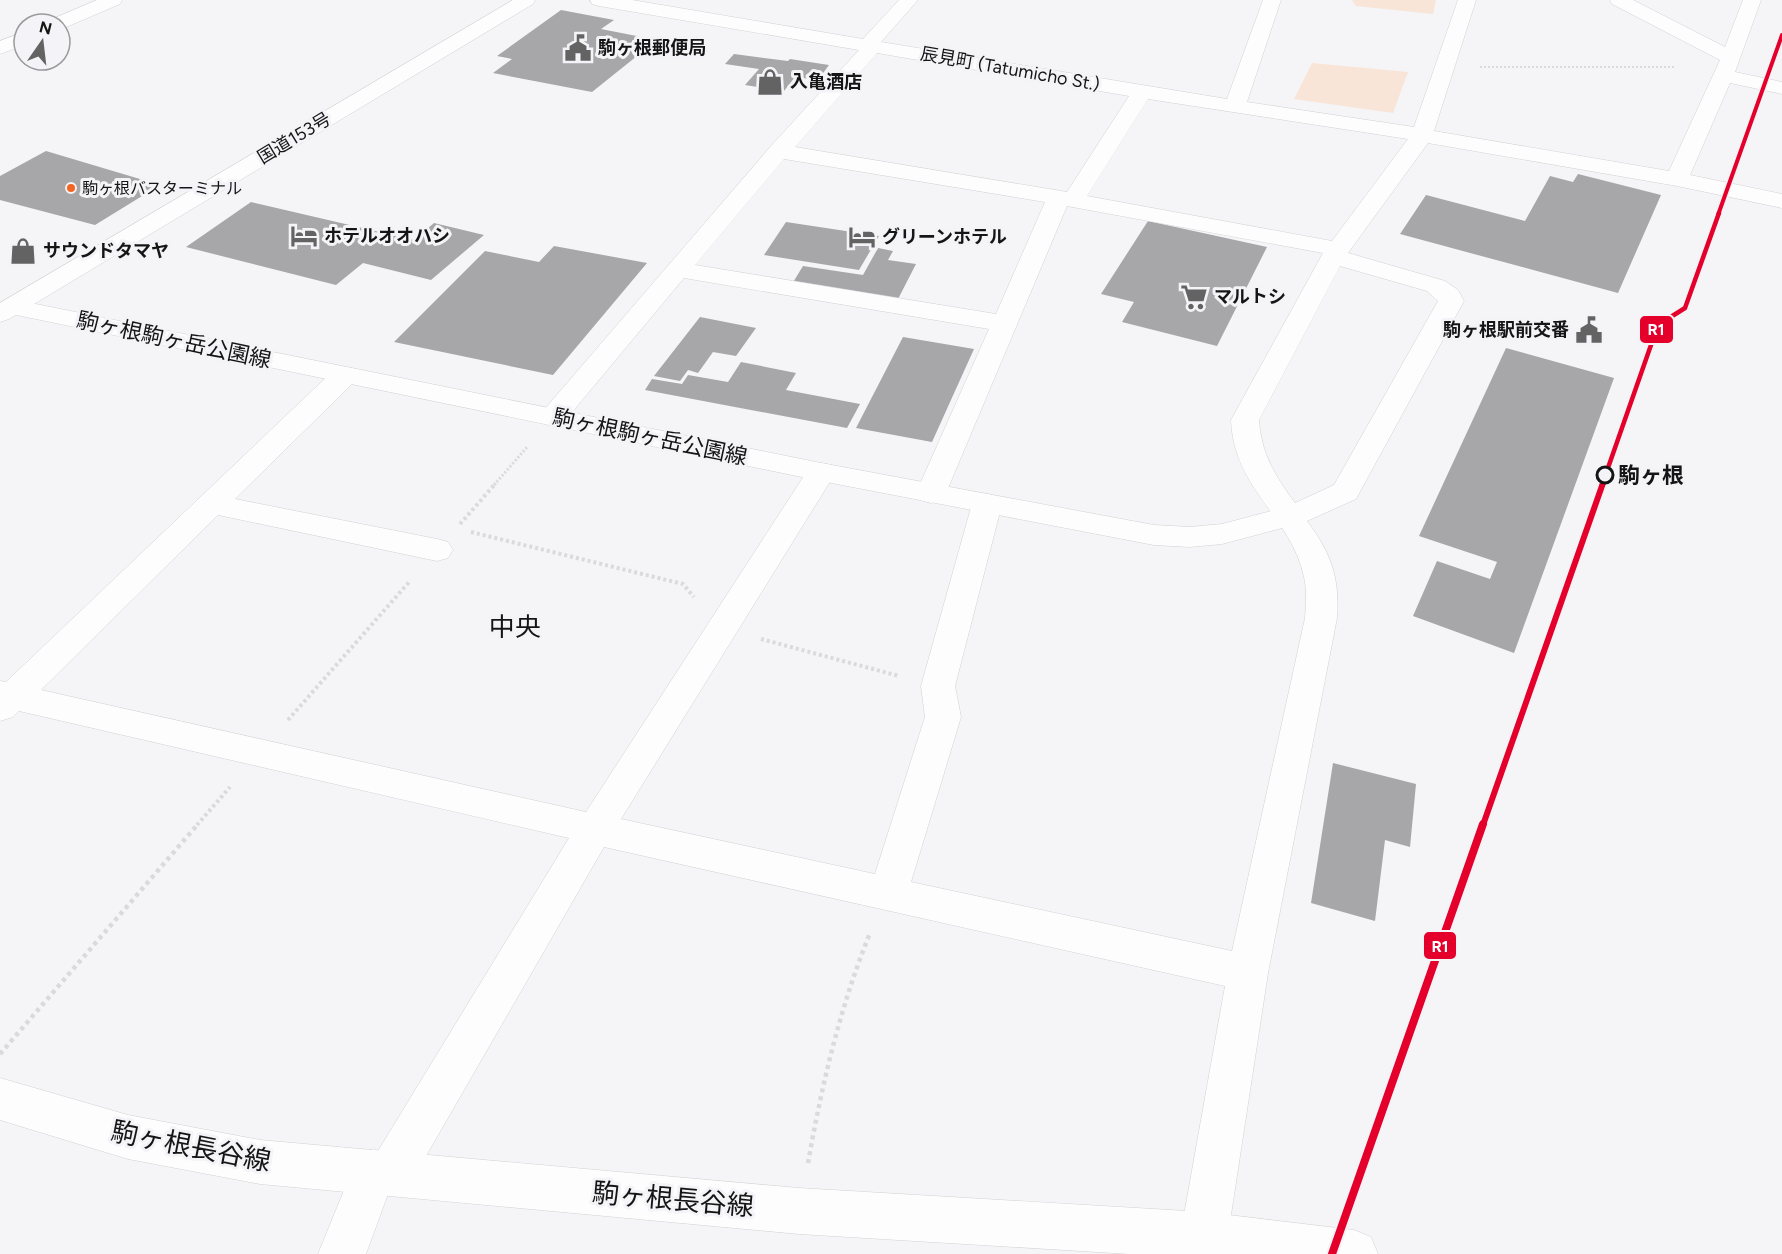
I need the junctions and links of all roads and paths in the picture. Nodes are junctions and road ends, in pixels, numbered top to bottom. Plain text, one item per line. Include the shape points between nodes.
1 (114, 0) edge
2 (526, 0) edge
3 (599, 0) edge
4 (909, 0) edge
5 (1271, 0) edge
6 (1467, 0) edge
7 (1619, 0) edge
8 (1752, 0) edge
9 (72, 18) edge
10 (871, 46) junction
11 (1444, 67) junction
12 (1727, 67) junction
13 (1782, 88) edge
14 (1142, 92) junction
15 (1235, 107) junction
16 (1422, 135) junction
17 (779, 150) junction
18 (1677, 179) junction
19 (1066, 199) junction
20 (1782, 201) edge
21 (1335, 253) junction
22 (678, 270) junction
23 (4, 308) edge
24 (1006, 324) junction
25 (345, 375) junction
26 (553, 417) junction
27 (821, 472) junction
28 (931, 493) junction
29 (212, 504) junction
30 (987, 504) junction
31 (1290, 516) junction
32 (437, 550) dead end
33 (4, 700) edge
34 (595, 829) junction
35 (888, 894) junction
36 (1248, 973) junction
37 (0, 1099) edge
38 (382, 1173) junction
39 (799, 1211) junction
40 (1203, 1244) edge
41 (342, 1254) edge
42 (1354, 1254) edge

1 - 9 main road
2 - 23 main road, 国道153号
3 - 10 main road, 辰見町 (Tatumicho St.)
4 - 10 main road
5 - 15 main road
6 - 11 main road
7 - 12 main road
8 - 12 main road
10 - 14 main road, 辰見町 (Tatumicho St.)
10 - 17 main road
11 - 12 path
11 - 16 main road
12 - 13 main road
12 - 18 main road
14 - 15 main road, 辰見町 (Tatumicho St.)
14 - 19 main road
15 - 16 main road, 辰見町 (Tatumicho St.)
16 - 18 main road, 辰見町 (Tatumicho St.)
16 - 21 main road
17 - 19 main road
17 - 22 main road
18 - 20 main road, 辰見町 (Tatumicho St.)
19 - 21 main road
19 - 24 main road
21 - 31 main road via 1245,420 1244,437 1251,461
21 - 31 main road, 駒ヶ根駒ヶ岳公園線 via 1436,286 1451,301 1345,492
22 - 24 main road
22 - 26 main road
23 - 25 main road, 駒ヶ根駒ヶ岳公園線
24 - 28 main road
25 - 26 main road, 駒ヶ根駒ヶ岳公園線
25 - 29 main road
26 - 27 main road, 駒ヶ根駒ヶ岳公園線
27 - 28 main road, 駒ヶ根駒ヶ岳公園線
27 - 34 main road
28 - 30 main road, 駒ヶ根駒ヶ岳公園線
29 - 32 main road
29 - 33 main road
30 - 31 main road, 駒ヶ根駒ヶ岳公園線 via 1154,535 1190,537 1222,534
30 - 35 main road via 938,686 943,717
31 - 36 main road via 1319,572 1321,618
33 - 34 main road
34 - 35 main road
34 - 38 main road
35 - 36 main road
35 - 39 path via 860,957 831,1050
36 - 40 main road
37 - 38 main road, 駒ヶ根長谷線 via 128,1137 260,1162
38 - 39 main road, 駒ヶ根長谷線
38 - 41 main road
39 - 40 main road, 駒ヶ根長谷線
40 - 42 main road, 駒ヶ根長谷線

